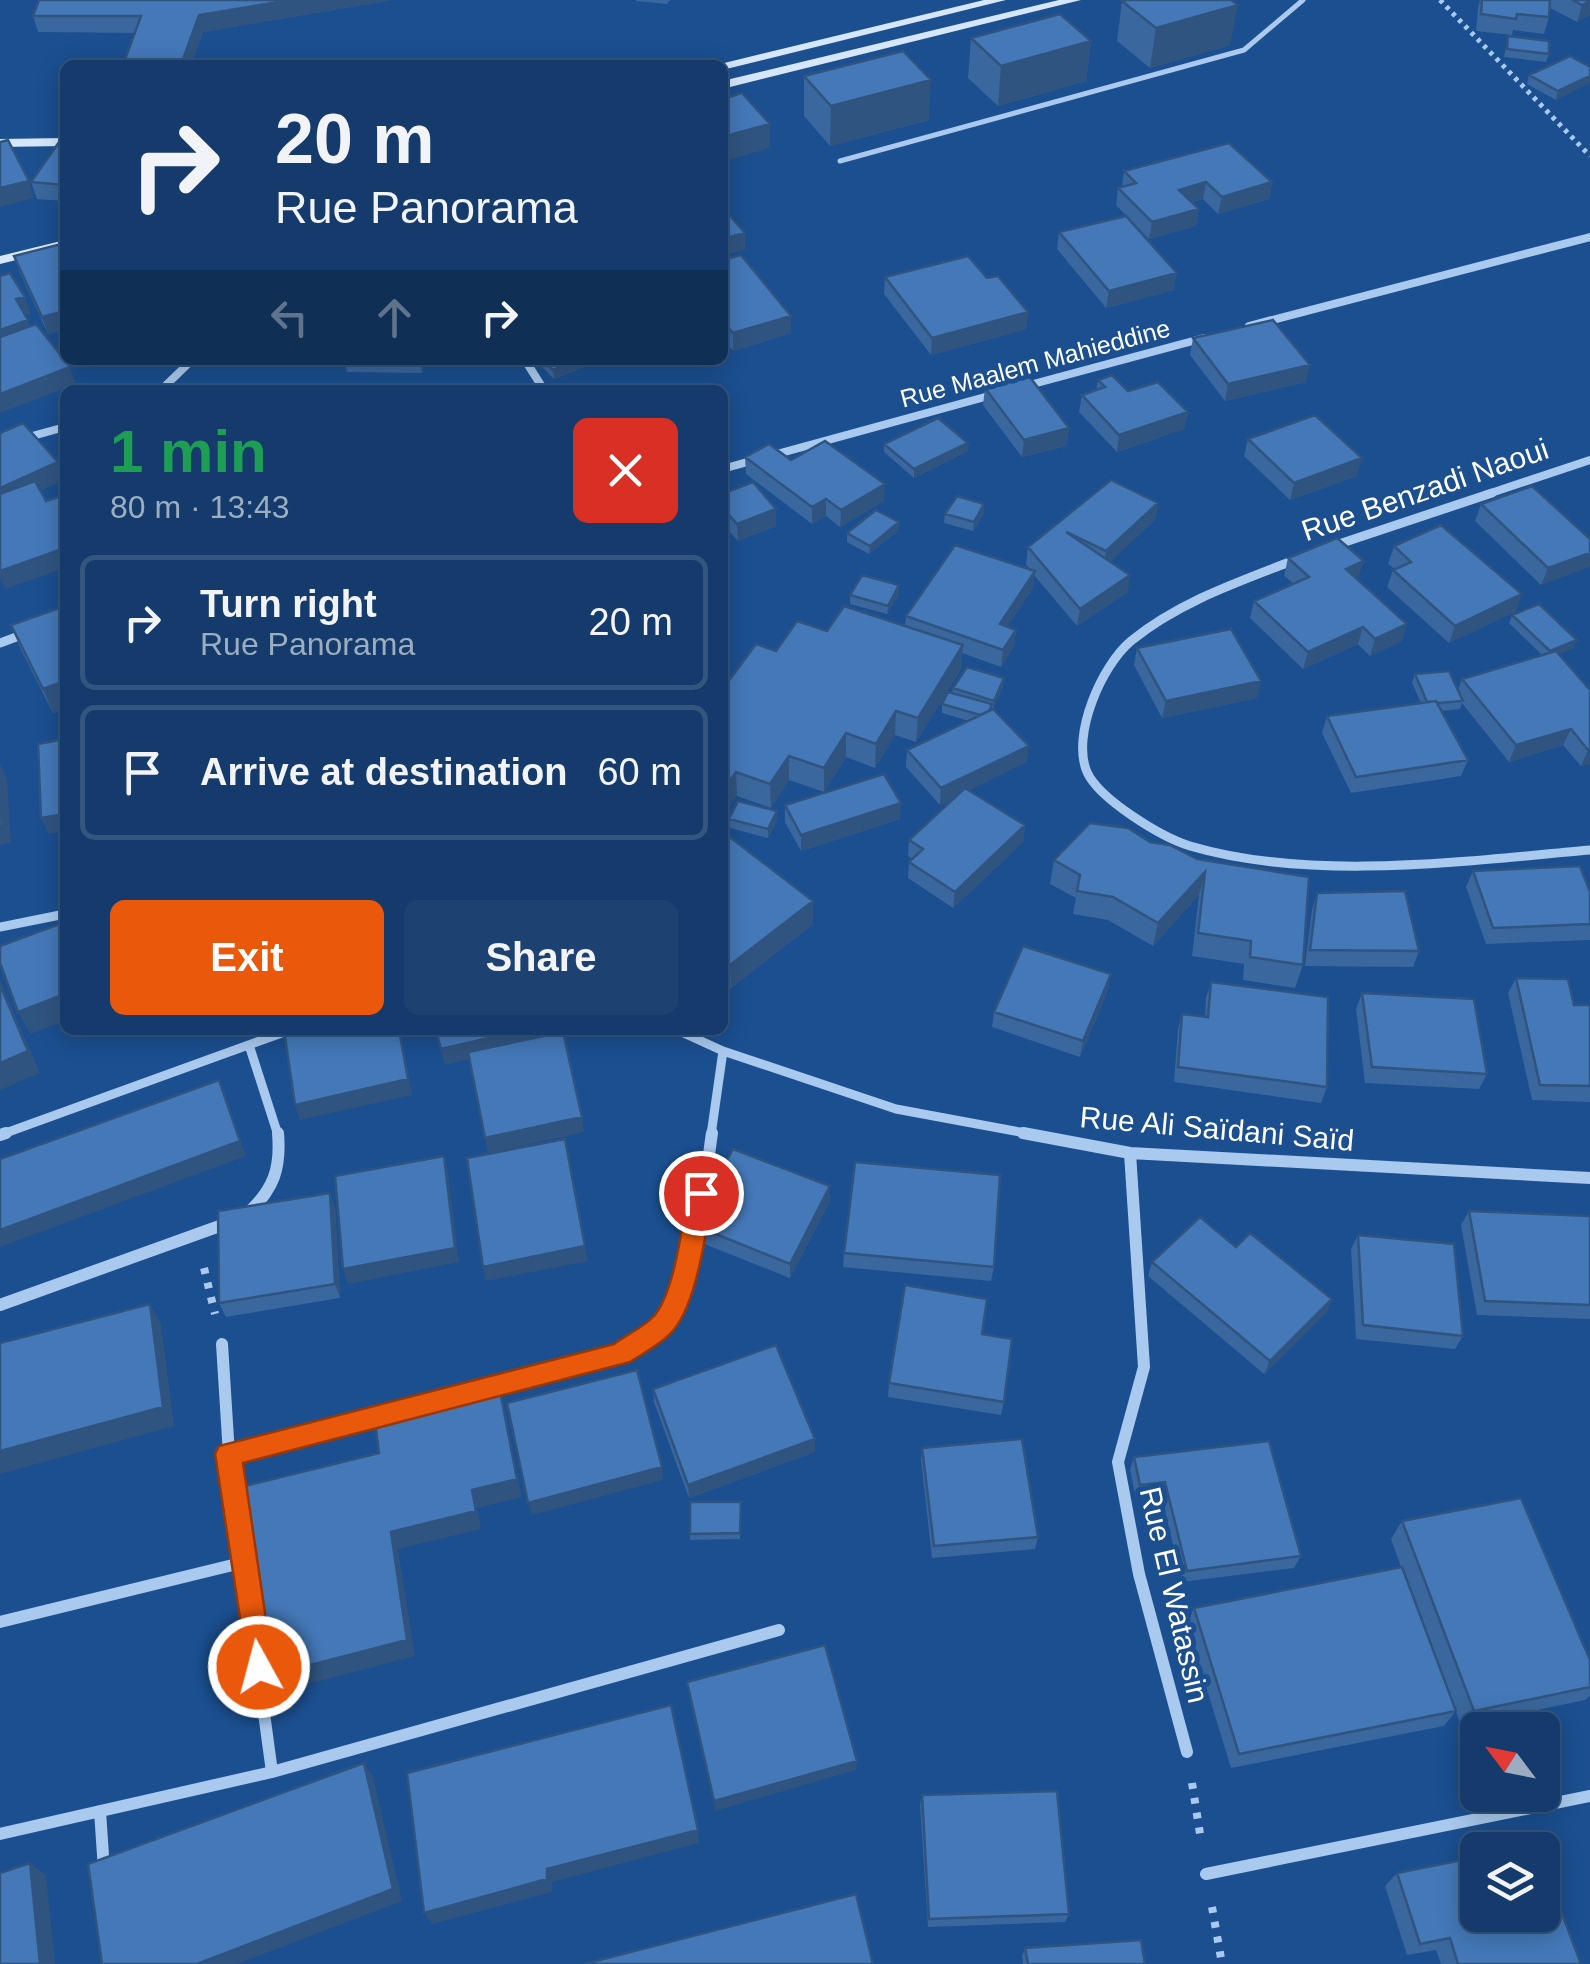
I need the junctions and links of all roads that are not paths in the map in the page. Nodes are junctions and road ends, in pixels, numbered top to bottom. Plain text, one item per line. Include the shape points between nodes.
1 (1000, 0) edge
2 (1075, 0) edge
3 (1302, 0) edge
4 (728, 65) edge
5 (728, 85) edge
6 (0, 142) edge
7 (60, 142) edge
8 (840, 161) edge
9 (1590, 236) edge
10 (60, 245) edge
11 (0, 260) edge
12 (1236, 330) edge
13 (1218, 334) edge
14 (187, 365) edge
15 (166, 385) edge
16 (60, 428) edge
17 (0, 445) edge
18 (1590, 460) edge
19 (728, 467) edge
20 (32, 632) edge
21 (0, 643) edge
22 (1590, 850) edge
23 (60, 915) edge
24 (0, 927) edge
25 (276, 1035) edge
26 (688, 1035) edge
27 (249, 1045) junction
28 (724, 1051) junction
29 (0, 1135) edge
30 (1130, 1153) junction
31 (1590, 1178) edge
32 (0, 1306) edge
33 (222, 1344) road end
34 (229, 1454) junction
35 (246, 1562) junction
36 (0, 1622) edge
37 (779, 1630) dead end
38 (1187, 1752) road end
39 (272, 1772) junction
40 (1590, 1796) edge
41 (100, 1811) junction
42 (0, 1834) edge
43 (1206, 1874) road end
44 (105, 1888) edge

1 - 4 main road
2 - 5 main road
3 - 8 lane via 1244,50
6 - 7 main road
9 - 12 street
10 - 11 main road
13 - 19 street, Rue Maalem Mahieddine
14 - 15 street
16 - 17 street
18 - 22 street, Rue Benzadi Naoui via 1370,531 1202,596 1128,643 1092,694 1083,753 1087,773 1109,798 1150,826 1187,845 1248,858 1393,867
20 - 21 street
23 - 24 street
25 - 27 street
26 - 28 street, Rue Ali Saïdani Saïd
27 - 29 street
27 - 32 street via 282,1140 275,1175 253,1211
28 - 30 street, Rue Ali Saïdani Saïd via 896,1110
28 - 34 street via 687,1263 662,1326 594,1363
30 - 31 street, Rue Ali Saïdani Saïd
30 - 38 street, Rue El Watassin via 1144,1367 1118,1462 1139,1574
33 - 34 street
34 - 35 street
35 - 36 street
35 - 39 street
37 - 39 street
39 - 41 street
40 - 43 street
41 - 42 street
41 - 44 street

